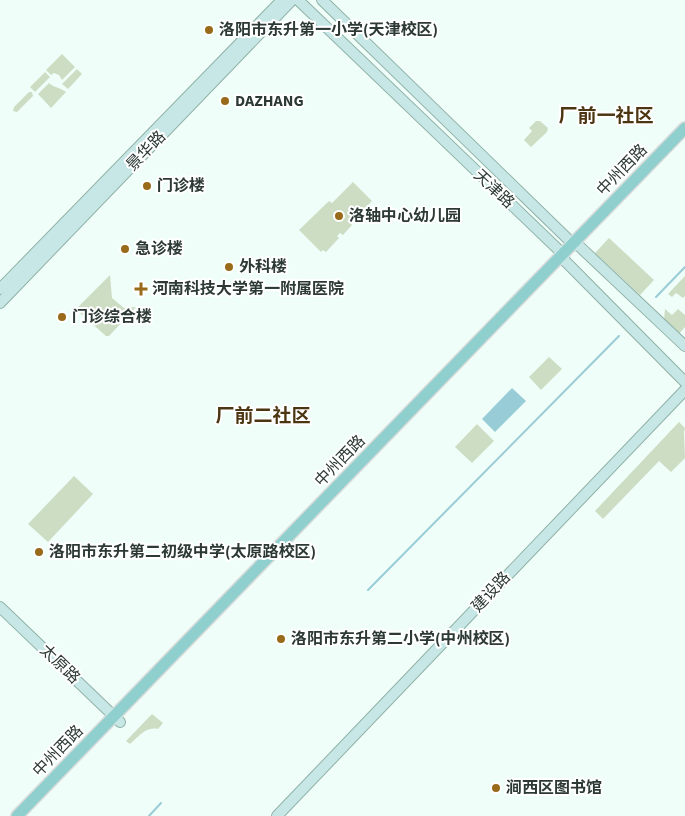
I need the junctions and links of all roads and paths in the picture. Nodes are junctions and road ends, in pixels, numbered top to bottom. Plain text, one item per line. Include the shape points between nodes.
1 (282, 0) edge
2 (292, 0) edge
3 (298, 0) edge
4 (322, 0) edge
5 (685, 128) edge
6 (685, 136) edge
7 (576, 245) junction
8 (564, 257) junction
9 (0, 289) edge
10 (0, 303) edge
11 (685, 346) edge
12 (685, 382) edge
13 (685, 390) edge
14 (685, 399) edge
15 (0, 607) edge
16 (118, 719) junction
17 (17, 816) edge
18 (28, 816) edge
19 (277, 816) edge
20 (285, 816) edge

1 - 9 main road, 景华路
2 - 10 main road, 景华路
3 - 8 main road, 天津路
4 - 7 main road, 天津路
5 - 7 main road, 中州西路
6 - 7 main road, 中州西路
7 - 8 main road, 中州西路
7 - 11 main road, 天津路
8 - 12 main road, 天津路
8 - 16 main road, 中州西路
13 - 19 main road, 建设路
14 - 20 main road, 建设路
15 - 16 main road, 太原路
16 - 17 main road, 中州西路
16 - 18 main road, 中州西路

